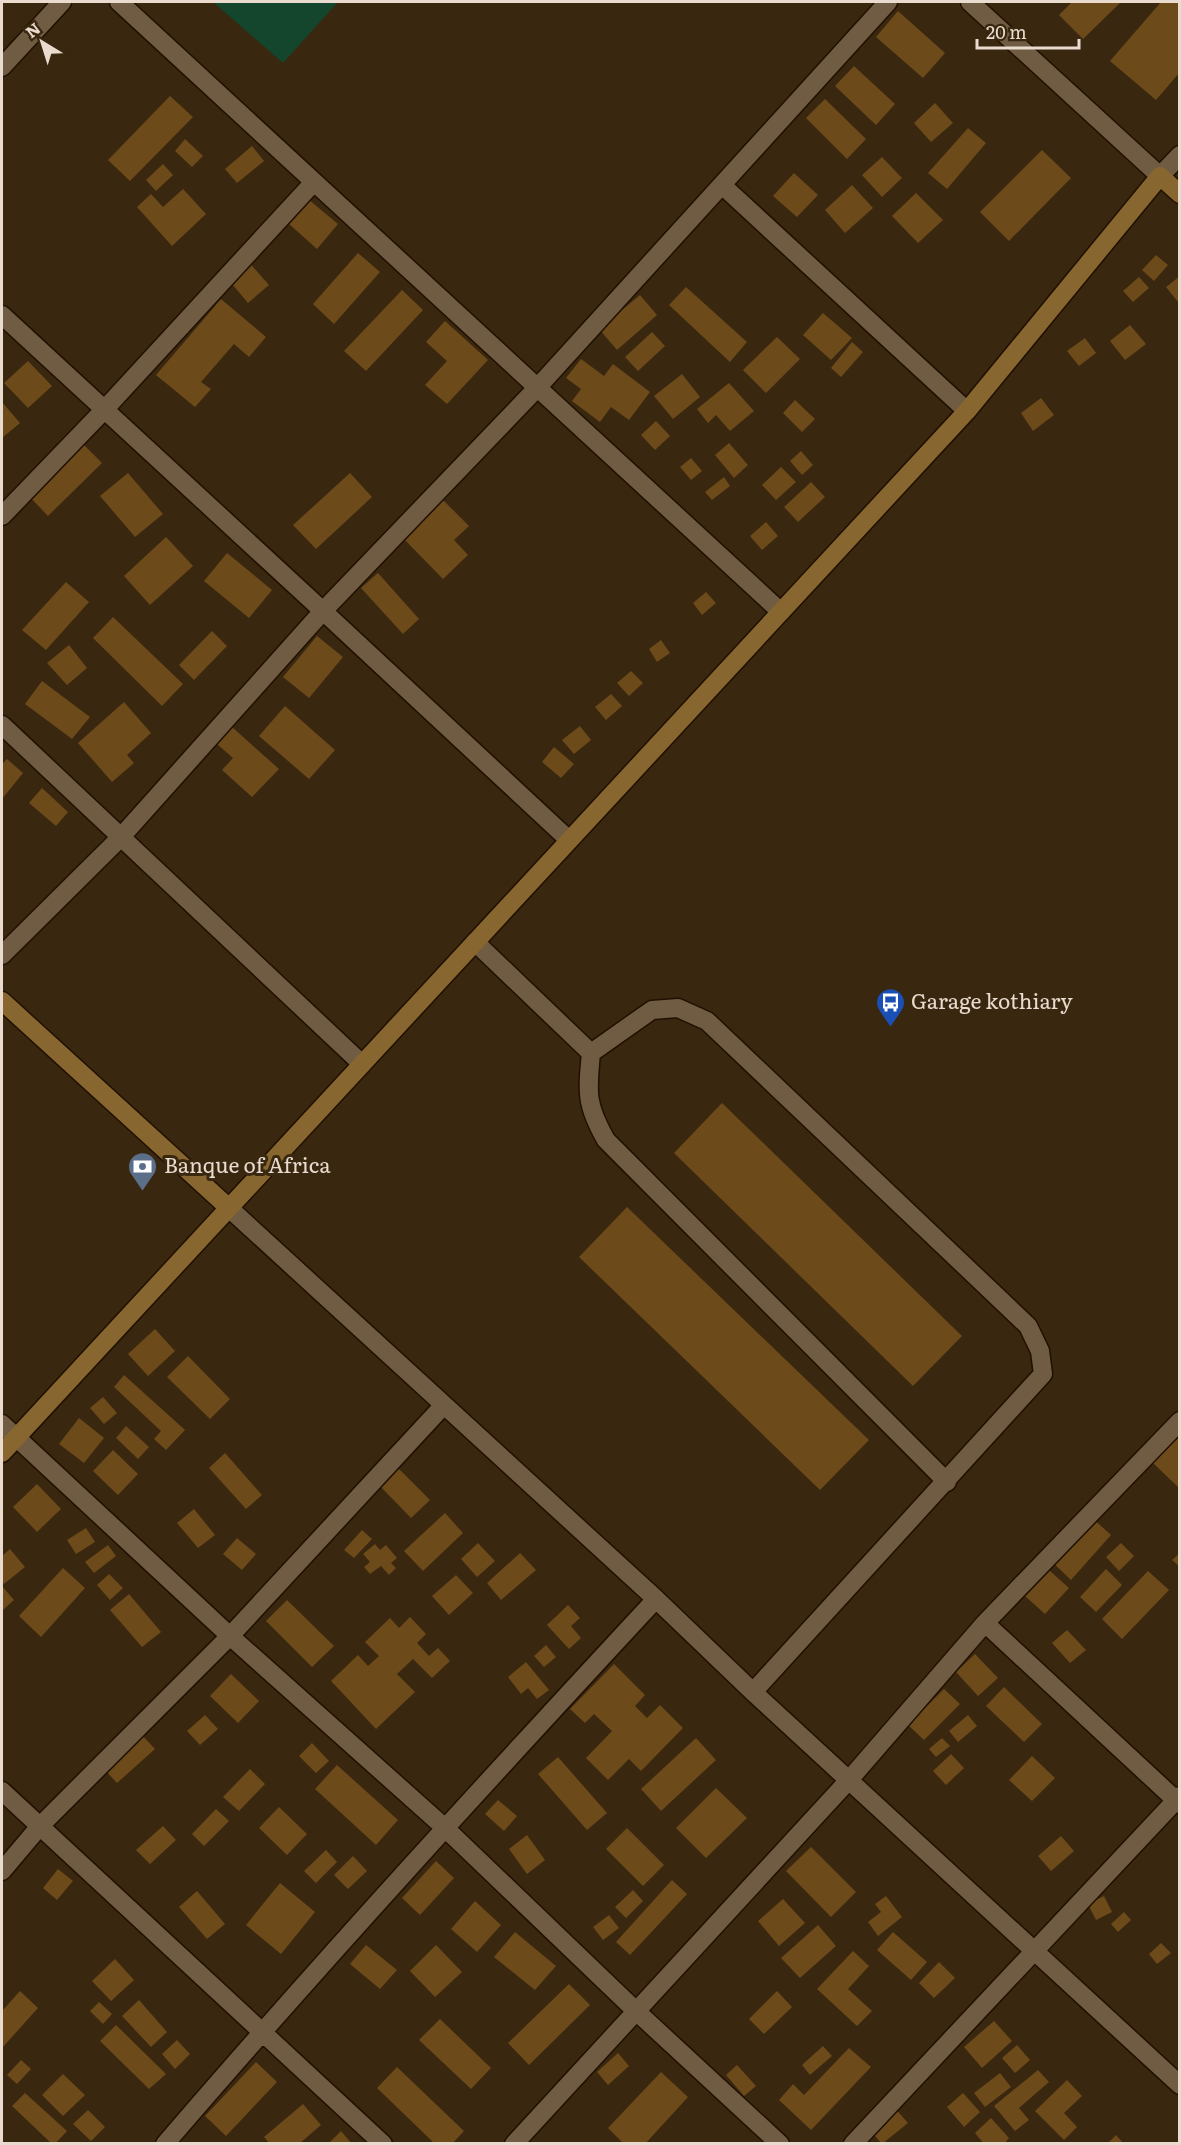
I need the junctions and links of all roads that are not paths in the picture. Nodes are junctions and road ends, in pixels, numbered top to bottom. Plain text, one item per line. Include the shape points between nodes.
1 (62, 2) edge
2 (119, 2) edge
3 (888, 2) edge
4 (970, 2) edge
5 (2, 67) edge
6 (1179, 155) edge
7 (1160, 176) junction
8 (314, 182) junction
9 (722, 185) junction
10 (1179, 194) edge
11 (2, 315) edge
12 (537, 388) junction
13 (104, 410) junction
14 (967, 411) junction
15 (2, 516) edge
16 (323, 611) junction
17 (781, 612) junction
18 (2, 726) edge
19 (121, 837) junction
20 (569, 840) junction
21 (475, 942) junction
22 (2, 955) edge
23 (2, 1001) edge
24 (591, 1053) junction
25 (362, 1064) junction
26 (229, 1208) junction
27 (443, 1406) junction
28 (1179, 1421) edge
29 (2, 1425) edge
30 (16, 1438) junction
31 (2, 1453) edge
32 (947, 1482) junction
33 (656, 1599) junction
34 (985, 1623) junction
35 (230, 1636) junction
36 (753, 1692) junction
37 (849, 1780) junction
38 (2, 1791) edge
39 (1178, 1800) edge
40 (40, 1826) junction
41 (444, 1827) junction
42 (2, 1872) edge
43 (1035, 1952) junction
44 (636, 2011) junction
45 (263, 2031) junction
46 (1179, 2085) edge
47 (165, 2144) edge
48 (383, 2144) edge
49 (514, 2144) edge
50 (780, 2144) edge
51 (853, 2144) edge

1 - 5 street
2 - 8 street
3 - 9 street
4 - 7 street
6 - 7 street
7 - 10 main road
7 - 14 main road
8 - 12 street
8 - 13 street
9 - 12 street
9 - 14 street
11 - 13 street
12 - 16 street
12 - 17 street
13 - 15 street
13 - 16 street
14 - 17 main road
16 - 19 street
16 - 20 street
17 - 20 main road
18 - 19 street
19 - 22 street
19 - 25 street
20 - 21 main road
21 - 24 street
21 - 25 main road
23 - 26 main road
24 - 32 street via 588,1090 593,1118 606,1140
24 - 32 street via 651,1010 678,1008 707,1021 1028,1326 1040,1351 1043,1374
25 - 26 main road
26 - 27 street
26 - 30 main road
27 - 33 street
27 - 35 street
28 - 34 street
29 - 30 street
30 - 31 main road
30 - 35 street
32 - 36 street
33 - 36 street
33 - 41 street
34 - 37 street
34 - 39 street
35 - 40 street
35 - 41 street
36 - 37 street
37 - 43 street
37 - 44 street
38 - 40 street
39 - 43 street
40 - 42 street
40 - 45 street
41 - 44 street
41 - 45 street
43 - 46 street
43 - 51 street
44 - 49 street
44 - 50 street
45 - 47 street
45 - 48 street

